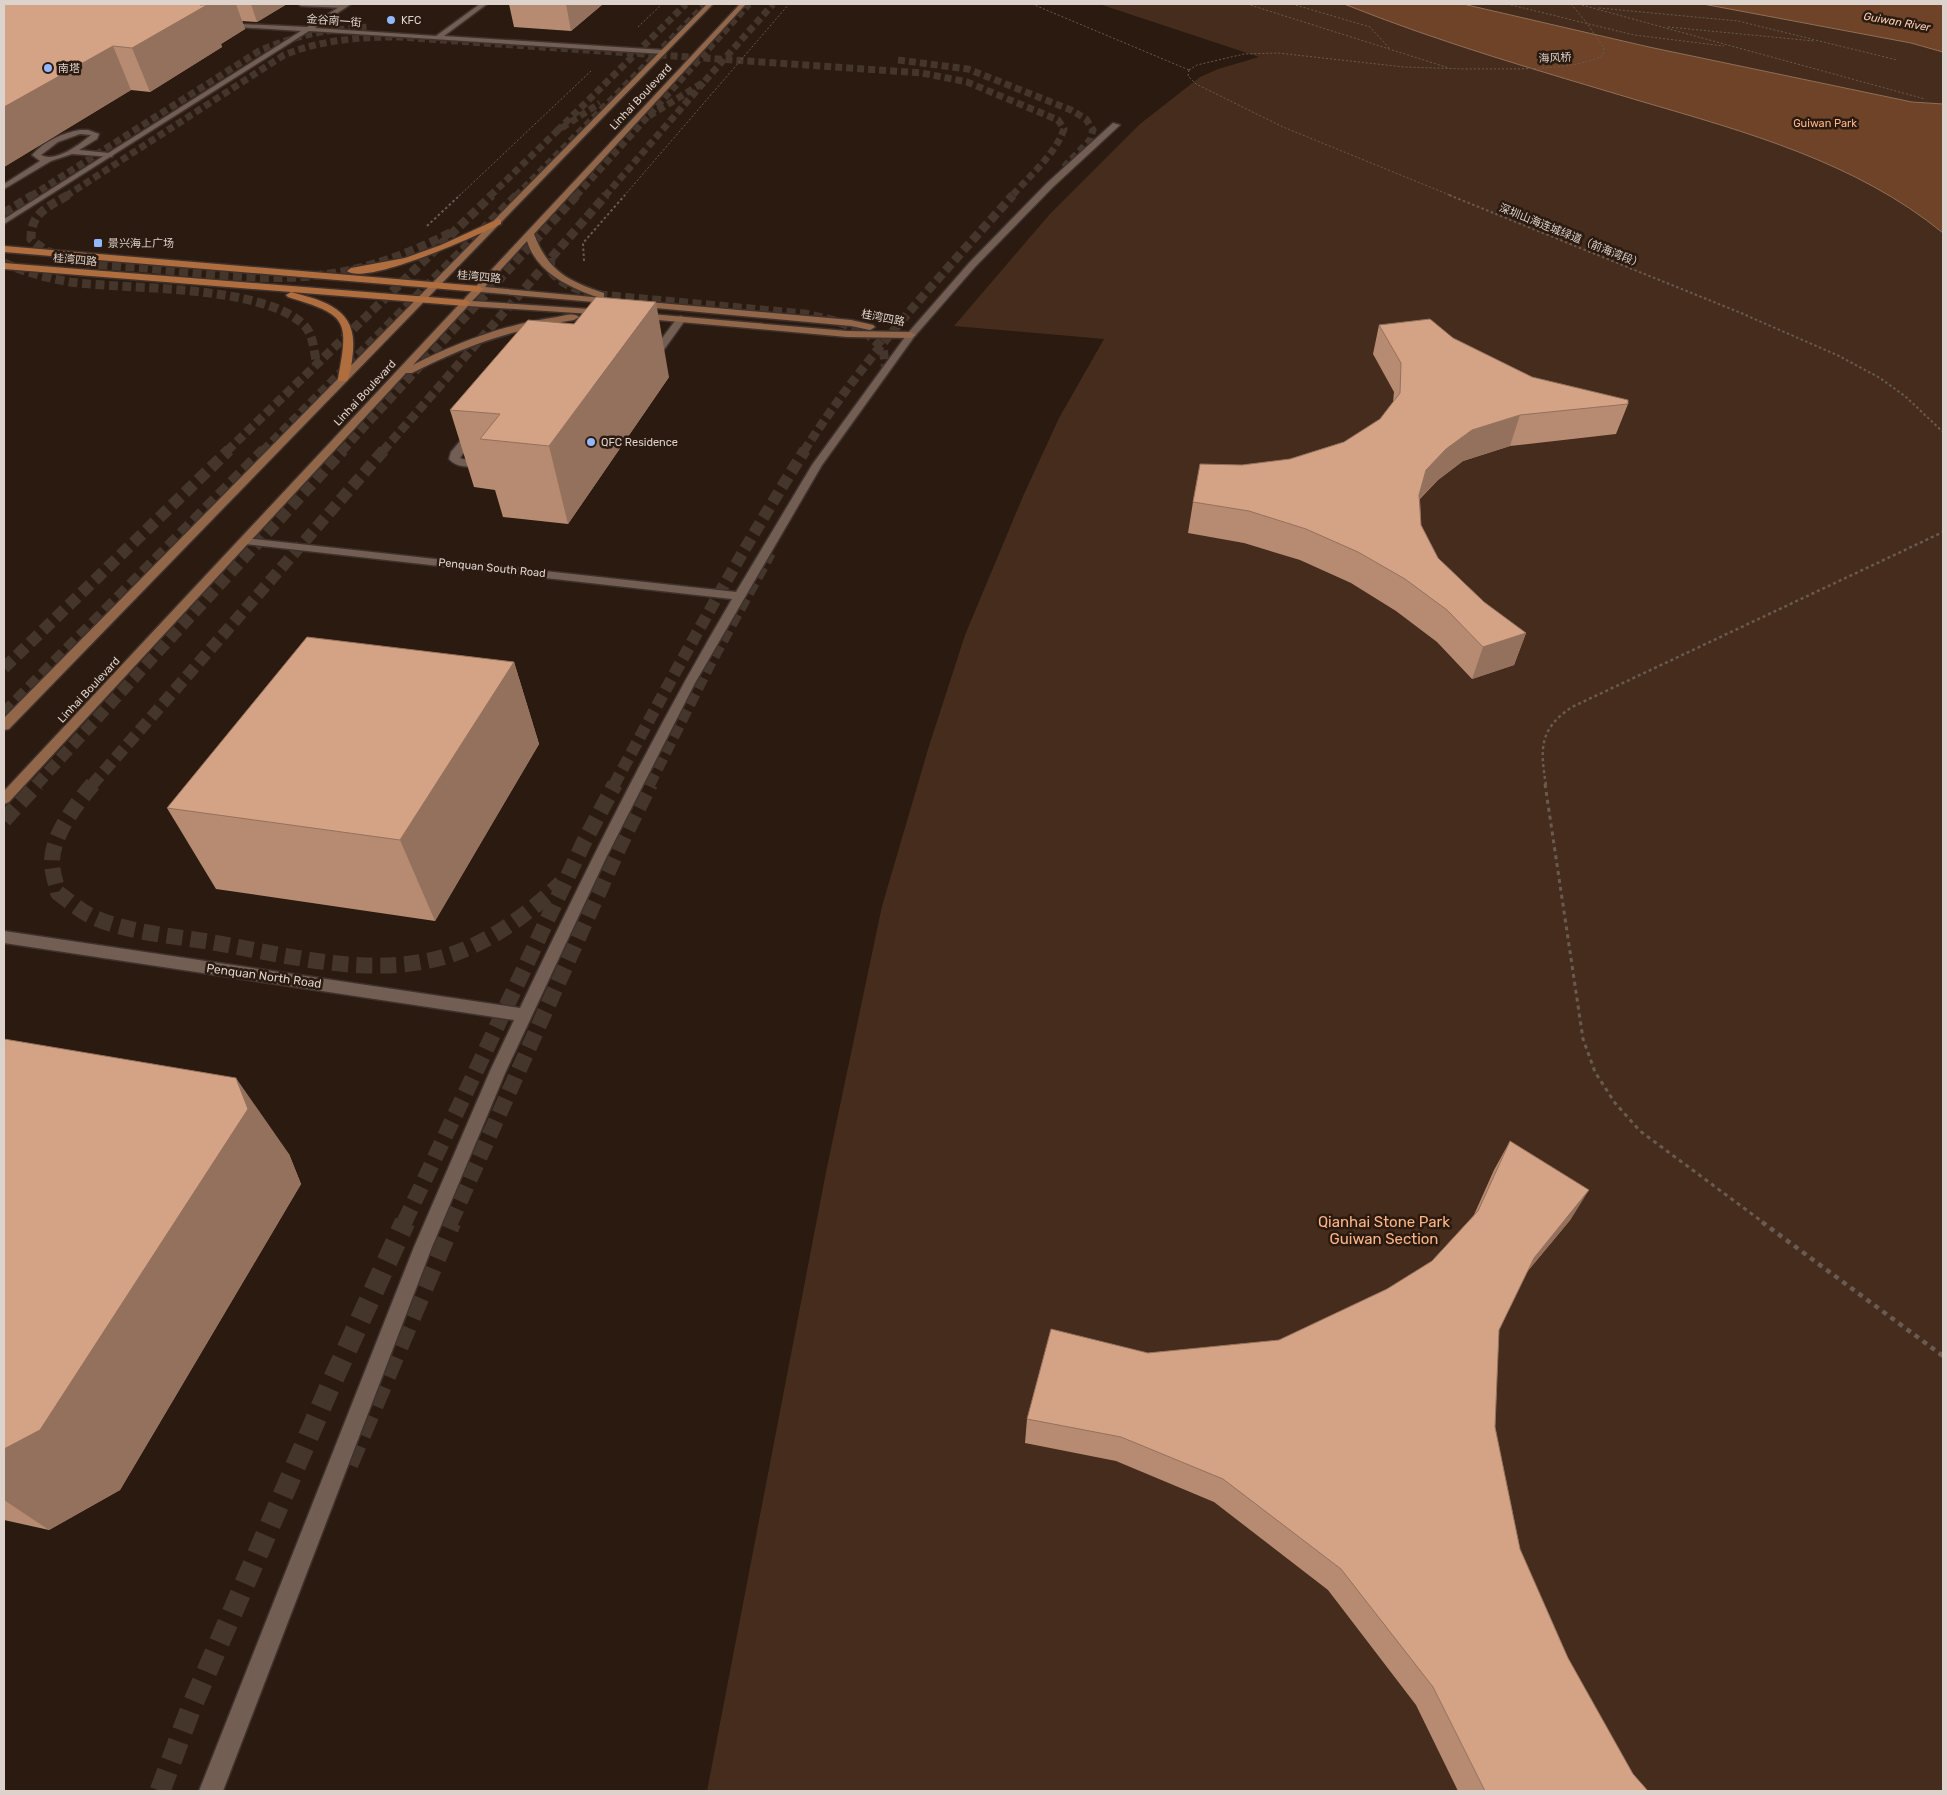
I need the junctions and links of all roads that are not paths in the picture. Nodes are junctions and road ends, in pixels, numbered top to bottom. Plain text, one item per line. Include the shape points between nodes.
1 (301, 4) edge
2 (484, 4) edge
3 (710, 4) edge
4 (744, 4) edge
5 (346, 5) edge
6 (211, 23) dead end
7 (308, 29) junction
8 (438, 38) junction
9 (663, 52) junction
10 (1116, 125) dead end
11 (71, 152) junction
12 (109, 155) junction
13 (48, 159) junction
14 (4, 187) edge
15 (4, 222) edge
16 (498, 222) junction
17 (530, 235) junction
18 (4, 249) edge
19 (4, 266) edge
20 (289, 273) junction
21 (435, 285) junction
22 (266, 287) junction
23 (479, 289) junction
24 (420, 299) junction
25 (624, 302) junction
26 (466, 303) junction
27 (632, 315) edge
28 (681, 319) junction
29 (911, 335) junction
30 (641, 361) edge
31 (397, 378) junction
32 (343, 379) junction
33 (479, 425) edge
34 (492, 450) edge
35 (244, 541) junction
36 (738, 596) junction
37 (4, 726) edge
38 (4, 799) edge
39 (4, 938) edge
40 (524, 1015) junction
41 (211, 1791) edge

1 - 5 street
2 - 8 street
3 - 9 main road, Linhai Boulevard
4 - 17 main road, Linhai Boulevard
5 - 7 street
6 - 7 street, 金谷南一街
7 - 8 street, 金谷南一街
7 - 12 street
8 - 9 street, 金谷南一街
9 - 16 main road, Linhai Boulevard
10 - 29 street via 1050,185 972,265
11 - 12 street
11 - 13 street
11 - 13 street via 95,134 68,134 36,155
12 - 15 street
13 - 14 street
16 - 20 main road via 445,248 392,265 361,270
16 - 21 main road, Linhai Boulevard
17 - 23 main road, Linhai Boulevard
17 - 25 main road via 532,247 540,259 569,283
18 - 20 main road, 桂湾四路
19 - 22 main road, 桂湾四路
20 - 21 main road, 桂湾四路
21 - 23 main road, 桂湾四路
21 - 24 main road, Linhai Boulevard
22 - 24 main road, 桂湾四路
22 - 32 main road via 342,316 349,330
23 - 25 main road, 桂湾四路
23 - 26 main road, Linhai Boulevard
24 - 26 main road, 桂湾四路
24 - 32 main road, Linhai Boulevard
25 - 29 main road, 桂湾四路 via 851,323
26 - 31 main road, Linhai Boulevard
26 - 31 main road, 桂湾四路 via 613,314 541,322 502,331 466,343
27 - 28 main road, 桂湾四路
28 - 29 main road, 桂湾四路 via 847,334
28 - 30 street via 655,356
29 - 36 street via 817,465
31 - 35 main road, Linhai Boulevard
32 - 37 main road, Linhai Boulevard
33 - 34 street via 454,458 461,463 476,462
35 - 36 street, Penquan South Road
35 - 38 main road, Linhai Boulevard
36 - 40 street via 689,683 599,858
39 - 40 street, Penquan North Road
40 - 41 street via 423,1247

